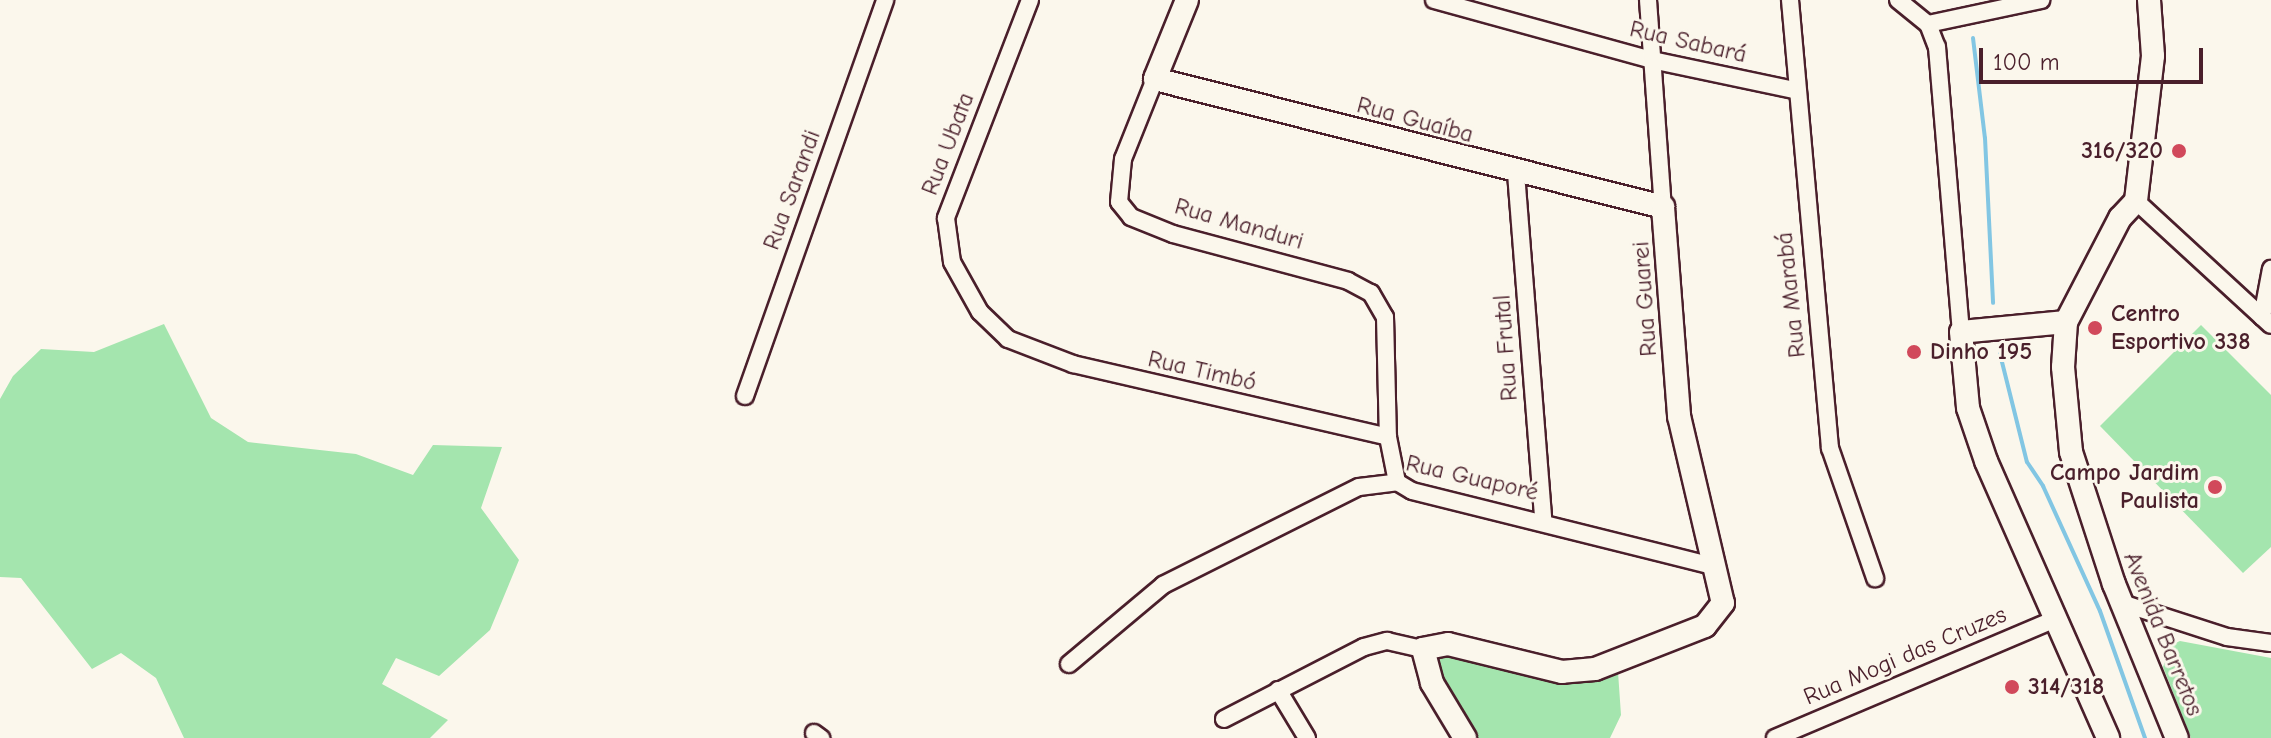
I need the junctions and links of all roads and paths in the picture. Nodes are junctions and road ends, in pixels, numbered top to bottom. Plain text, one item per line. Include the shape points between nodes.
1 (885, 0) edge
2 (1030, 0) edge
3 (1187, 0) edge
4 (1434, 0) edge
5 (1648, 0) edge
6 (1790, 0) edge
7 (1898, 0) edge
8 (2041, 0) edge
9 (2149, 0) edge
10 (1928, 24) junction
11 (1652, 60) junction
12 (1155, 79) junction
13 (1794, 90) junction
14 (1516, 173) junction
15 (2136, 201) junction
16 (1663, 207) junction
17 (2271, 269) edge
18 (2266, 321) edge
19 (2066, 322) junction
20 (1961, 332) junction
21 (1008, 339) joint
22 (745, 396) dead end
23 (1388, 437) junction
24 (1397, 482) junction
25 (1543, 519) junction
26 (1717, 567) junction
27 (1875, 578) dead end
28 (2122, 603) junction
29 (2055, 619) junction
30 (2271, 643) edge
31 (1423, 649) junction
32 (1069, 664) dead end
33 (1278, 690) junction
34 (1224, 719) dead end
35 (1307, 738) edge
36 (1465, 738) edge
37 (1775, 738) edge
38 (2108, 738) edge
39 (2177, 738) edge

1 - 22 street, Rua Sarandi
2 - 21 street, Rua Ubata via 946,218 952,262 964,289
3 - 12 street, Rua Manduri
4 - 11 street, Rua Sabará
5 - 11 street, Rua Guarei
6 - 13 street, Rua Marabá
7 - 10 street
8 - 10 street
9 - 15 street, Avenida Barretos via 2153,56
10 - 20 street via 1937,47
11 - 13 street, Rua Sabará
11 - 16 street, Rua Guarei
12 - 14 street, Rua Guaíba
12 - 23 street, Rua Manduri via 1123,159 1119,202 1131,217 1173,234 1348,281 1371,293 1385,317
13 - 27 street, Rua Marabá via 1830,448
14 - 16 street, Rua Guaíba
14 - 25 street, Rua Frutal
15 - 18 street
15 - 19 street, Avenida Barretos via 2120,218
16 - 26 street, Rua Guarei via 1679,416 1688,471
17 - 18 street
19 - 20 street
19 - 28 street, Avenida Barretos via 2066,430
20 - 29 street via 1975,433
21 - 23 street, Rua Timbó via 1147,384
23 - 24 street, Rua Manduri
24 - 25 street, Rua Guaporé via 1412,491
24 - 32 street, Rua Guaporé via 1359,487 1310,508 1163,585
25 - 26 street, Rua Guaporé
26 - 31 street, Rua Guarei via 1723,589 1719,614 1705,626 1595,669 1562,672 1448,644
28 - 30 street via 2227,637
28 - 39 street, Avenida Barretos
29 - 37 street, Rua Mogi das Cruzes
29 - 38 street
31 - 33 street via 1387,641 1364,647
31 - 36 street via 1432,683
33 - 34 street
33 - 35 street

